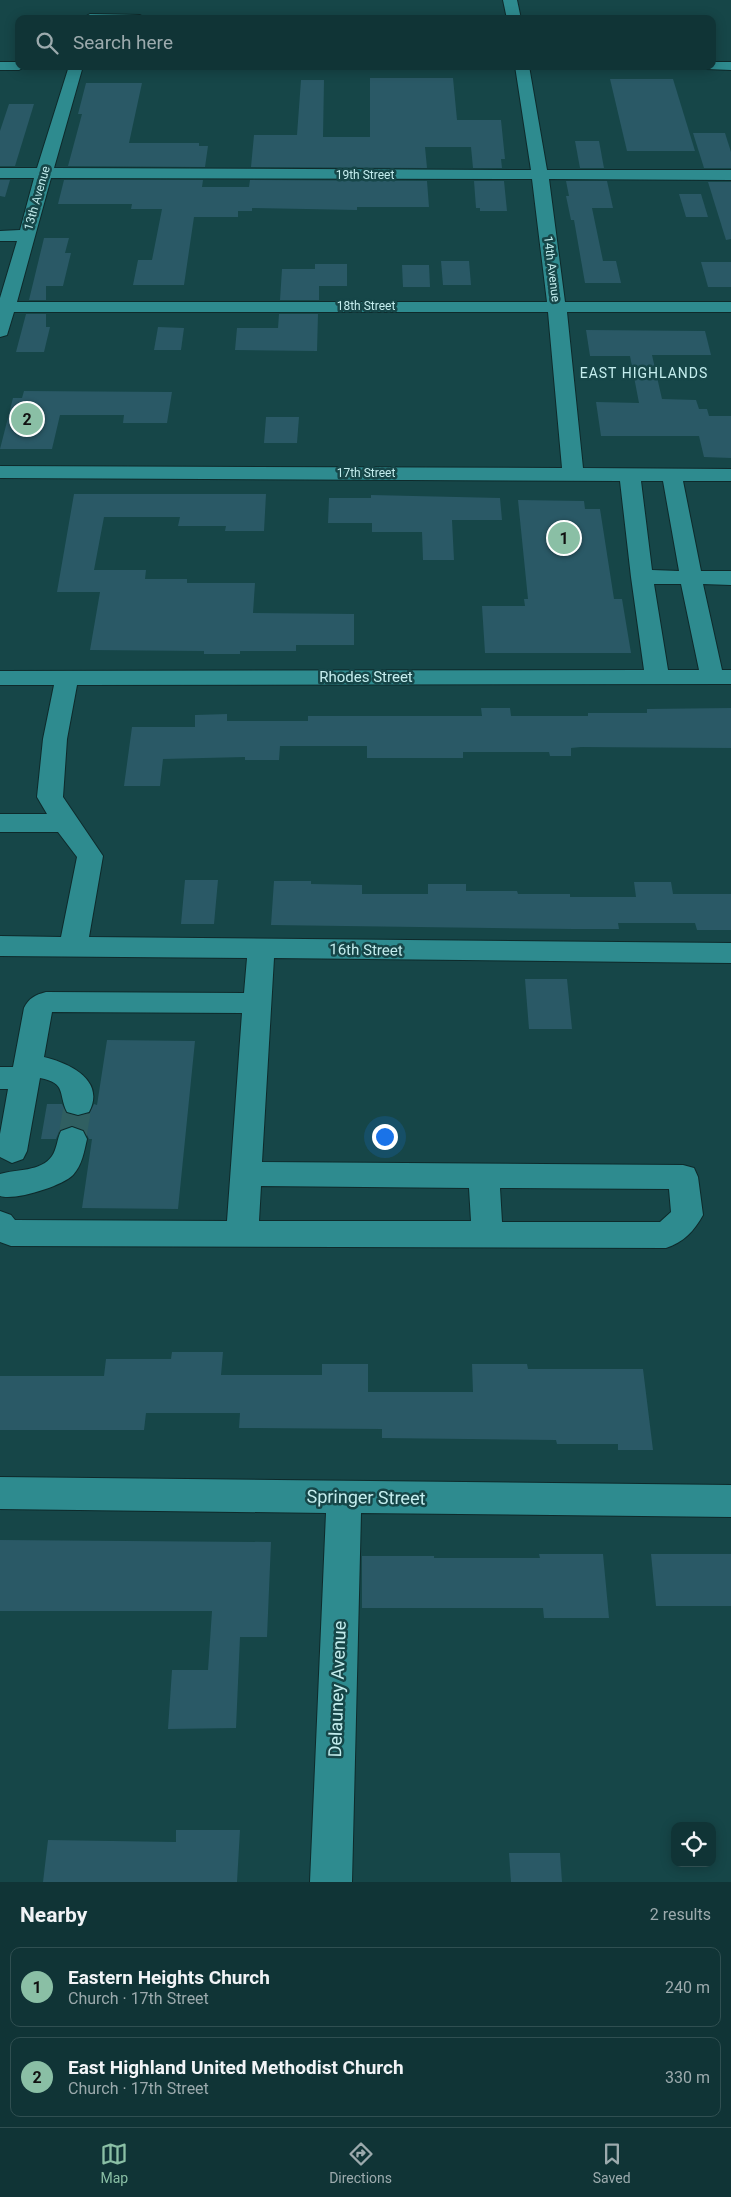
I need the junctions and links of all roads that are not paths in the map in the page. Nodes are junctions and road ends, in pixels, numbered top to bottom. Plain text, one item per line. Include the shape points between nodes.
1 (95, 0) edge
2 (510, 0) edge
3 (91, 15) edge
4 (513, 15) edge
5 (0, 66) edge
6 (15, 66) edge
7 (716, 66) edge
8 (731, 66) edge
9 (75, 70) edge
10 (523, 70) edge
11 (0, 173) edge
12 (44, 173) junction
13 (540, 175) junction
14 (731, 175) edge
15 (27, 235) junction
16 (0, 236) edge
17 (557, 306) junction
18 (4, 307) edge
19 (731, 307) edge
20 (0, 331) edge
21 (0, 472) edge
22 (58, 472) junction
23 (573, 474) junction
24 (630, 474) junction
25 (672, 475) junction
26 (731, 475) edge
27 (0, 483) edge
28 (642, 577) junction
29 (691, 578) junction
30 (731, 578) edge
31 (707, 653) junction
32 (731, 653) edge
33 (657, 677) junction
34 (722, 677) edge
35 (0, 678) edge
36 (67, 678) junction
37 (0, 823) edge
38 (66, 823) junction
39 (0, 946) edge
40 (73, 947) junction
41 (261, 948) junction
42 (731, 954) edge
43 (257, 1003) junction
44 (17, 1074) edge
45 (78, 1104) tunnel mouth
46 (72, 1139) tunnel mouth
47 (6, 1150) edge
48 (246, 1174) junction
49 (484, 1176) junction
50 (2, 1195) edge
51 (0, 1224) edge
52 (242, 1234) junction
53 (487, 1234) junction
54 (0, 1493) edge
55 (344, 1496) junction
56 (731, 1501) edge
57 (331, 1882) edge

1 - 3 street
2 - 4 street
5 - 6 street
7 - 8 street
9 - 12 street, 13th Avenue
10 - 13 street, 14th Avenue
11 - 12 street, 19th Street
12 - 13 street, 19th Street
12 - 15 street, 13th Avenue
13 - 14 street, 19th Street
13 - 17 street, 14th Avenue
15 - 16 street
15 - 18 street, 13th Avenue
17 - 18 street, 18th Street
17 - 19 street, 18th Street
17 - 23 street, 14th Avenue
18 - 20 street, 13th Avenue
21 - 22 street, 17th Street
22 - 23 street, 17th Street
22 - 27 street
23 - 24 street, 17th Street
24 - 25 street, 17th Street
24 - 28 street
25 - 26 street, 17th Street
25 - 29 street
28 - 29 street
28 - 33 street
29 - 30 street
29 - 31 street
31 - 32 street
31 - 34 street
33 - 34 street, Rhodes Street
33 - 36 street, Rhodes Street
35 - 36 street, Rhodes Street
36 - 38 street via 55,739 50,797
37 - 38 street
38 - 40 street via 90,856
39 - 40 street, 16th Street
40 - 41 street, 16th Street
41 - 42 street, 16th Street
41 - 43 street
43 - 44 street via 46,1002 38,1008
43 - 48 street
44 - 45 street via 52,1069 70,1080 79,1093
44 - 47 street
46 - 50 street via 65,1163 49,1174
47 - 50 street
48 - 49 street
48 - 52 street
49 - 53 street
49 - 53 street via 682,1177 687,1215 666,1235
51 - 52 street via 11,1233
52 - 53 street
54 - 55 street, Springer Street
55 - 56 street, Springer Street
55 - 57 street, Delauney Avenue

